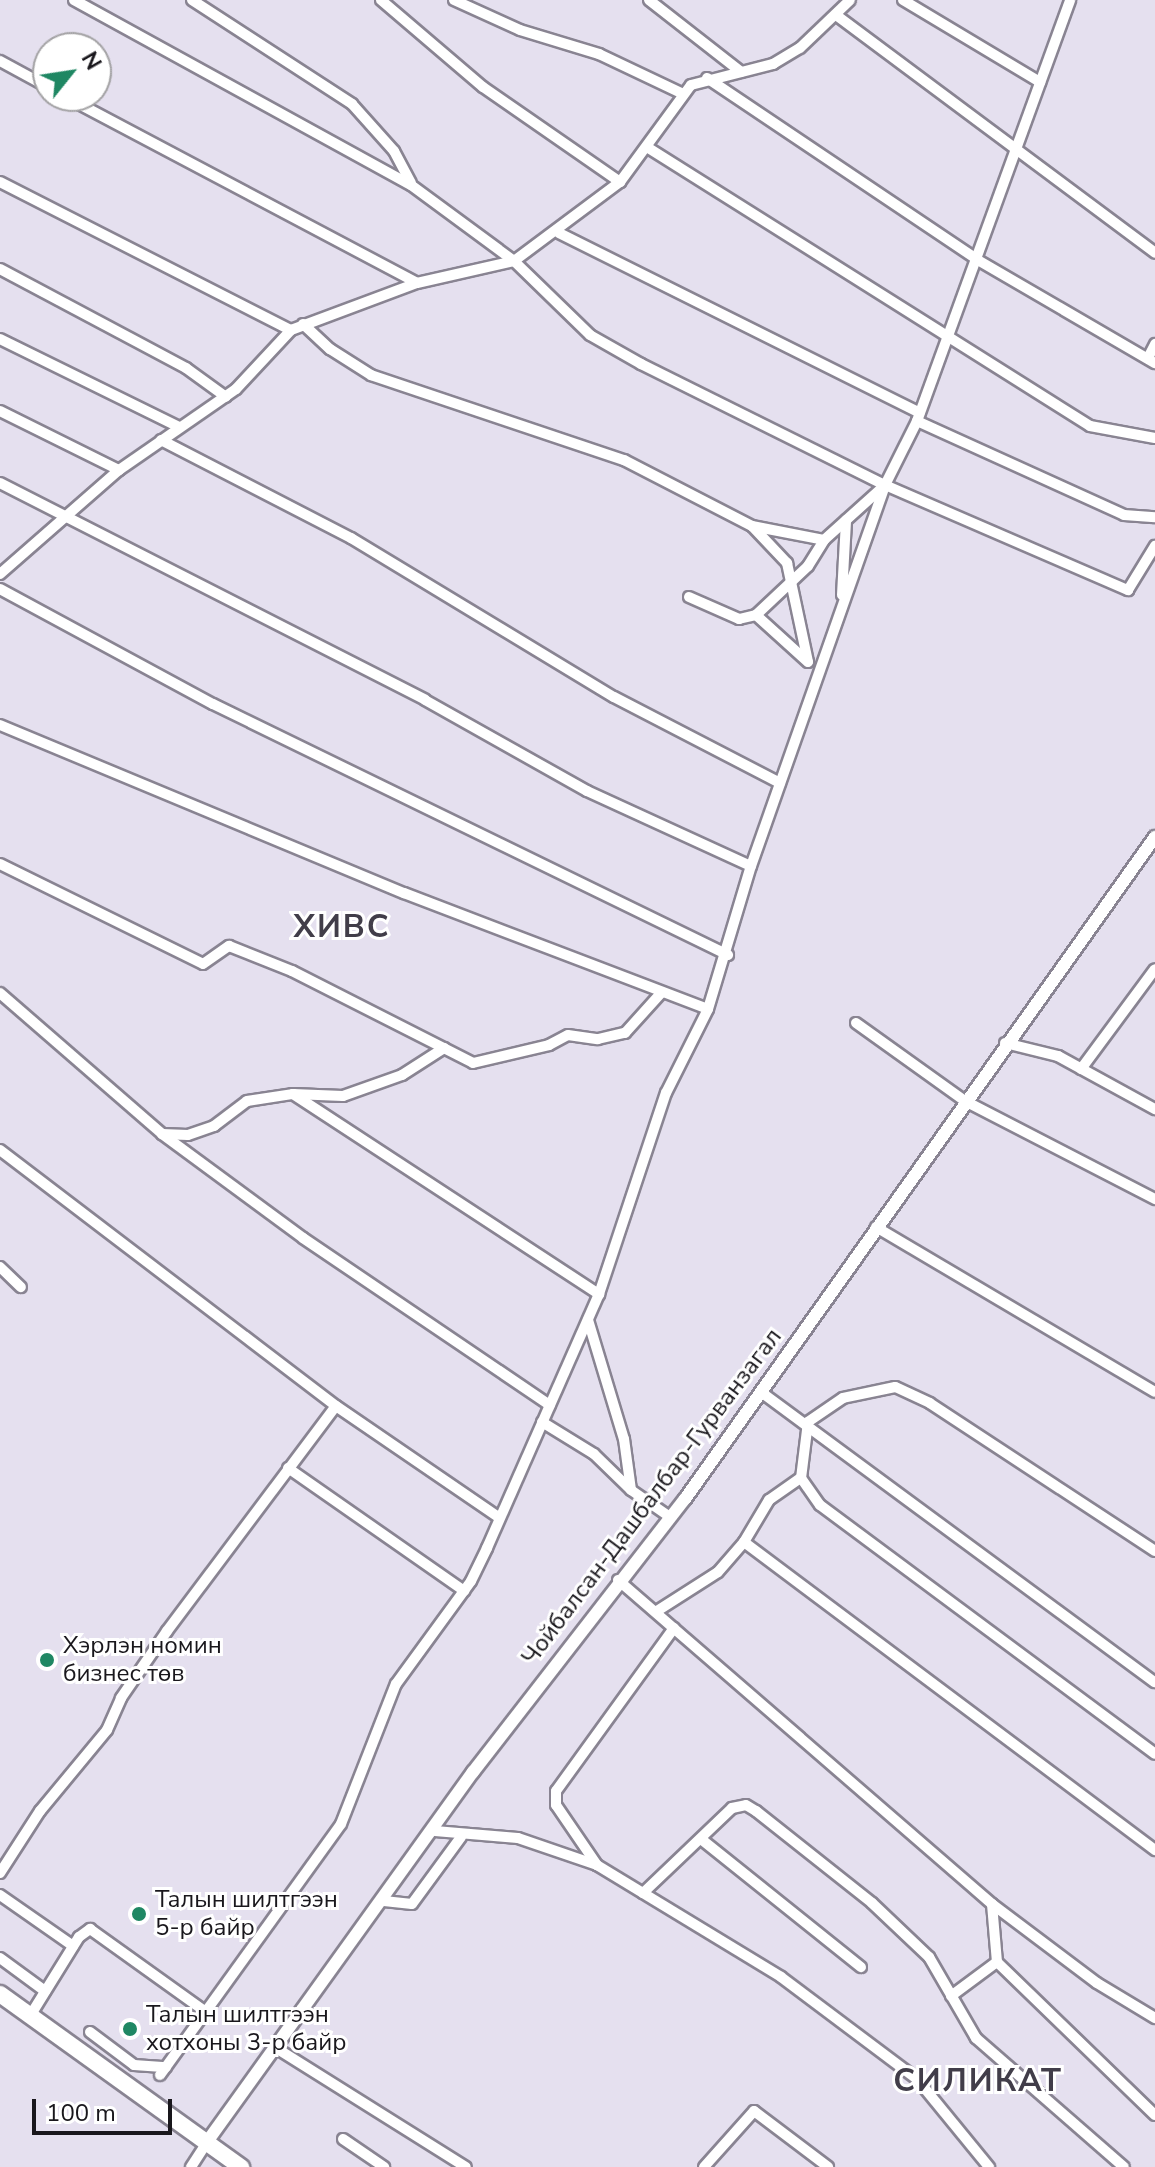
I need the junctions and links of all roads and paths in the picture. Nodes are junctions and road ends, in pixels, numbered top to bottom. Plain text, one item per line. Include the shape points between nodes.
1 (77, 0) edge
2 (192, 0) edge
3 (381, 0) edge
4 (454, 0) edge
5 (649, 0) edge
6 (850, 0) edge
7 (903, 0) edge
8 (1070, 0) edge
9 (208, 4) edge
10 (836, 15) junction
11 (0, 61) edge
12 (741, 72) junction
13 (32, 78) edge
14 (707, 78) junction
15 (1040, 82) junction
16 (681, 93) junction
17 (94, 112) edge
18 (1013, 148) junction
19 (650, 149) junction
20 (0, 182) edge
21 (620, 182) junction
22 (411, 185) junction
23 (559, 233) junction
24 (1155, 253) edge
25 (976, 259) junction
26 (514, 261) junction
27 (0, 269) edge
28 (417, 283) junction
29 (303, 324) junction
30 (291, 330) junction
31 (948, 337) junction
32 (0, 339) edge
33 (1155, 344) edge
34 (1151, 361) edge
35 (226, 397) junction
36 (0, 411) edge
37 (919, 417) junction
38 (179, 427) junction
39 (1155, 438) edge
40 (161, 440) junction
41 (119, 470) junction
42 (0, 483) edge
43 (885, 485) junction
44 (65, 516) junction
45 (1155, 517) edge
46 (846, 520) junction
47 (752, 526) junction
48 (824, 540) junction
49 (1155, 546) edge
50 (3, 568) edge
51 (793, 582) junction
52 (0, 589) edge
53 (689, 597) dead end
54 (841, 609) junction
55 (756, 615) junction
56 (808, 662) junction
57 (820, 673) junction
58 (0, 725) edge
59 (780, 783) junction
60 (1155, 837) edge
61 (0, 864) edge
62 (751, 866) junction
63 (728, 955) junction
64 (1155, 969) edge
65 (662, 992) junction
66 (0, 993) edge
67 (708, 1009) junction
68 (856, 1023) dead end
69 (1005, 1043) junction
70 (444, 1048) junction
71 (1081, 1069) junction
72 (293, 1094) junction
73 (965, 1101) junction
74 (1155, 1109) edge
75 (162, 1134) junction
76 (0, 1150) edge
77 (1155, 1199) edge
78 (876, 1227) junction
79 (0, 1267) edge
80 (21, 1287) dead end
81 (599, 1294) junction
82 (588, 1320) junction
83 (761, 1392) junction
84 (1155, 1392) edge
85 (550, 1405) junction
86 (336, 1406) junction
87 (542, 1422) junction
88 (808, 1422) junction
89 (288, 1468) junction
90 (801, 1478) junction
91 (631, 1490) junction
92 (498, 1517) junction
93 (670, 1517) junction
94 (744, 1542) junction
95 (1155, 1551) edge
96 (618, 1580) junction
97 (464, 1591) junction
98 (657, 1611) junction
99 (674, 1628) junction
100 (1155, 1682) edge
101 (1155, 1754) edge
102 (435, 1831) junction
103 (461, 1837) junction
104 (701, 1839) junction
105 (1155, 1850) edge
106 (597, 1865) junction
107 (0, 1873) edge
108 (643, 1893) junction
109 (0, 1895) edge
110 (384, 1901) junction
111 (992, 1904) junction
112 (73, 1946) junction
113 (0, 1958) edge
114 (997, 1962) junction
115 (861, 1967) dead end
116 (45, 1991) junction
117 (0, 1994) edge
118 (951, 1996) junction
119 (206, 2012) junction
120 (30, 2016) junction
121 (1155, 2018) edge
122 (90, 2032) dead end
123 (276, 2048) junction
124 (1155, 2115) edge
125 (343, 2139) dead end
126 (207, 2142) junction
127 (191, 2167) edge
128 (241, 2167) edge
129 (384, 2167) edge
130 (466, 2167) edge
131 (704, 2167) edge
132 (828, 2167) edge
133 (989, 2167) edge
134 (1124, 2167) edge

1 - 22 street
2 - 9 street
3 - 21 street via 483,87
4 - 16 street via 520,30 599,54
5 - 12 street
6 - 10 street
7 - 15 street
8 - 15 street
9 - 22 street via 352,104 394,151
10 - 12 street via 800,48 773,64
10 - 18 street
11 - 13 street
12 - 14 street
14 - 16 street
14 - 25 street
15 - 18 street
16 - 19 street
17 - 28 street
18 - 24 street
18 - 25 street
19 - 21 street
19 - 31 street
20 - 30 street
21 - 23 street
22 - 26 street
23 - 26 street
23 - 37 street
25 - 31 street
25 - 34 street
26 - 28 street
26 - 43 street via 590,335
27 - 35 street via 186,368
28 - 29 street
29 - 30 street
29 - 47 street via 371,375 624,460
30 - 35 street
31 - 37 street
31 - 39 street via 1090,426
32 - 38 street
33 - 34 street
35 - 38 street
36 - 41 street
37 - 43 street
37 - 45 street via 1124,515
38 - 40 street
40 - 41 street
40 - 59 street via 351,538 614,697
41 - 44 street
42 - 44 street
43 - 46 street
43 - 49 street via 1128,590
43 - 54 street
44 - 50 street
44 - 62 street via 425,700 587,791
46 - 48 street
46 - 54 street
47 - 48 street
47 - 51 street via 781,554
48 - 51 street
51 - 55 street
51 - 56 street
52 - 63 street via 213,704
53 - 55 street via 739,619
54 - 57 street
55 - 56 street
56 - 57 street
57 - 59 street
58 - 65 street via 404,893
59 - 62 street
60 - 69 street, Чойбалсан-Дашбалбар-Гурванзагал
61 - 70 street via 203,964 229,946 367,1005
62 - 63 street
63 - 67 street
64 - 71 street
65 - 67 street
65 - 70 street via 625,1033 598,1039 568,1035 549,1045 473,1063
66 - 75 street
67 - 81 street via 666,1093
68 - 73 street
69 - 71 street via 1058,1056
69 - 73 street, Чойбалсан-Дашбалбар-Гурванзагал
70 - 72 street via 414,1069 343,1096
71 - 74 street
72 - 75 street via 247,1101 214,1126 188,1135
72 - 81 street
73 - 77 street
73 - 78 street, Чойбалсан-Дашбалбар-Гурванзагал
75 - 85 street via 303,1238
76 - 86 street
78 - 83 street, Чойбалсан-Дашбалбар-Гурванзагал
78 - 84 street
79 - 80 street
81 - 82 street
82 - 85 street
82 - 91 street via 624,1439
83 - 88 street
83 - 93 street, Чойбалсан-Дашбалбар-Гурванзагал
85 - 87 street
86 - 89 street
86 - 92 street
87 - 91 street via 594,1454
87 - 92 street
88 - 90 street
88 - 95 street via 843,1398 895,1387 930,1403
88 - 100 street
89 - 97 street
89 - 107 street via 133,1678 107,1730 40,1811
90 - 94 street via 769,1500
90 - 101 street via 820,1505
91 - 93 street
92 - 97 street
93 - 96 street, Чойбалсан-Дашбалбар-Гурванзагал
94 - 98 street via 718,1572
94 - 105 street
96 - 98 street
96 - 102 street, Чойбалсан-Дашбалбар-Гурванзагал
97 - 119 street via 396,1684 341,1824
98 - 99 street
99 - 106 street via 556,1791 556,1805
99 - 111 street
102 - 103 street
102 - 110 street, Чойбалсан-Дашбалбар-Гурванзагал
103 - 106 street via 488,1832 518,1838
103 - 110 street via 412,1904
104 - 108 street
104 - 115 street
104 - 118 street via 732,1808 746,1805 756,1811 872,1903 929,1957
106 - 108 street
108 - 133 street via 791,1984 917,2079
109 - 112 street
110 - 123 street, Чойбалсан-Дашбалбар-Гурванзагал
111 - 114 street
111 - 121 street via 1097,1983
112 - 116 street
112 - 119 street via 90,1929
113 - 116 street
114 - 118 street
114 - 124 street
116 - 120 street
117 - 120 main road
118 - 134 street via 976,2038
119 - 122 street via 163,2071 134,2065
120 - 126 main road
123 - 126 street, Чойбалсан-Дашбалбар-Гурванзагал
123 - 130 street
125 - 129 street
126 - 127 street
126 - 128 main road
131 - 132 street via 754,2111

